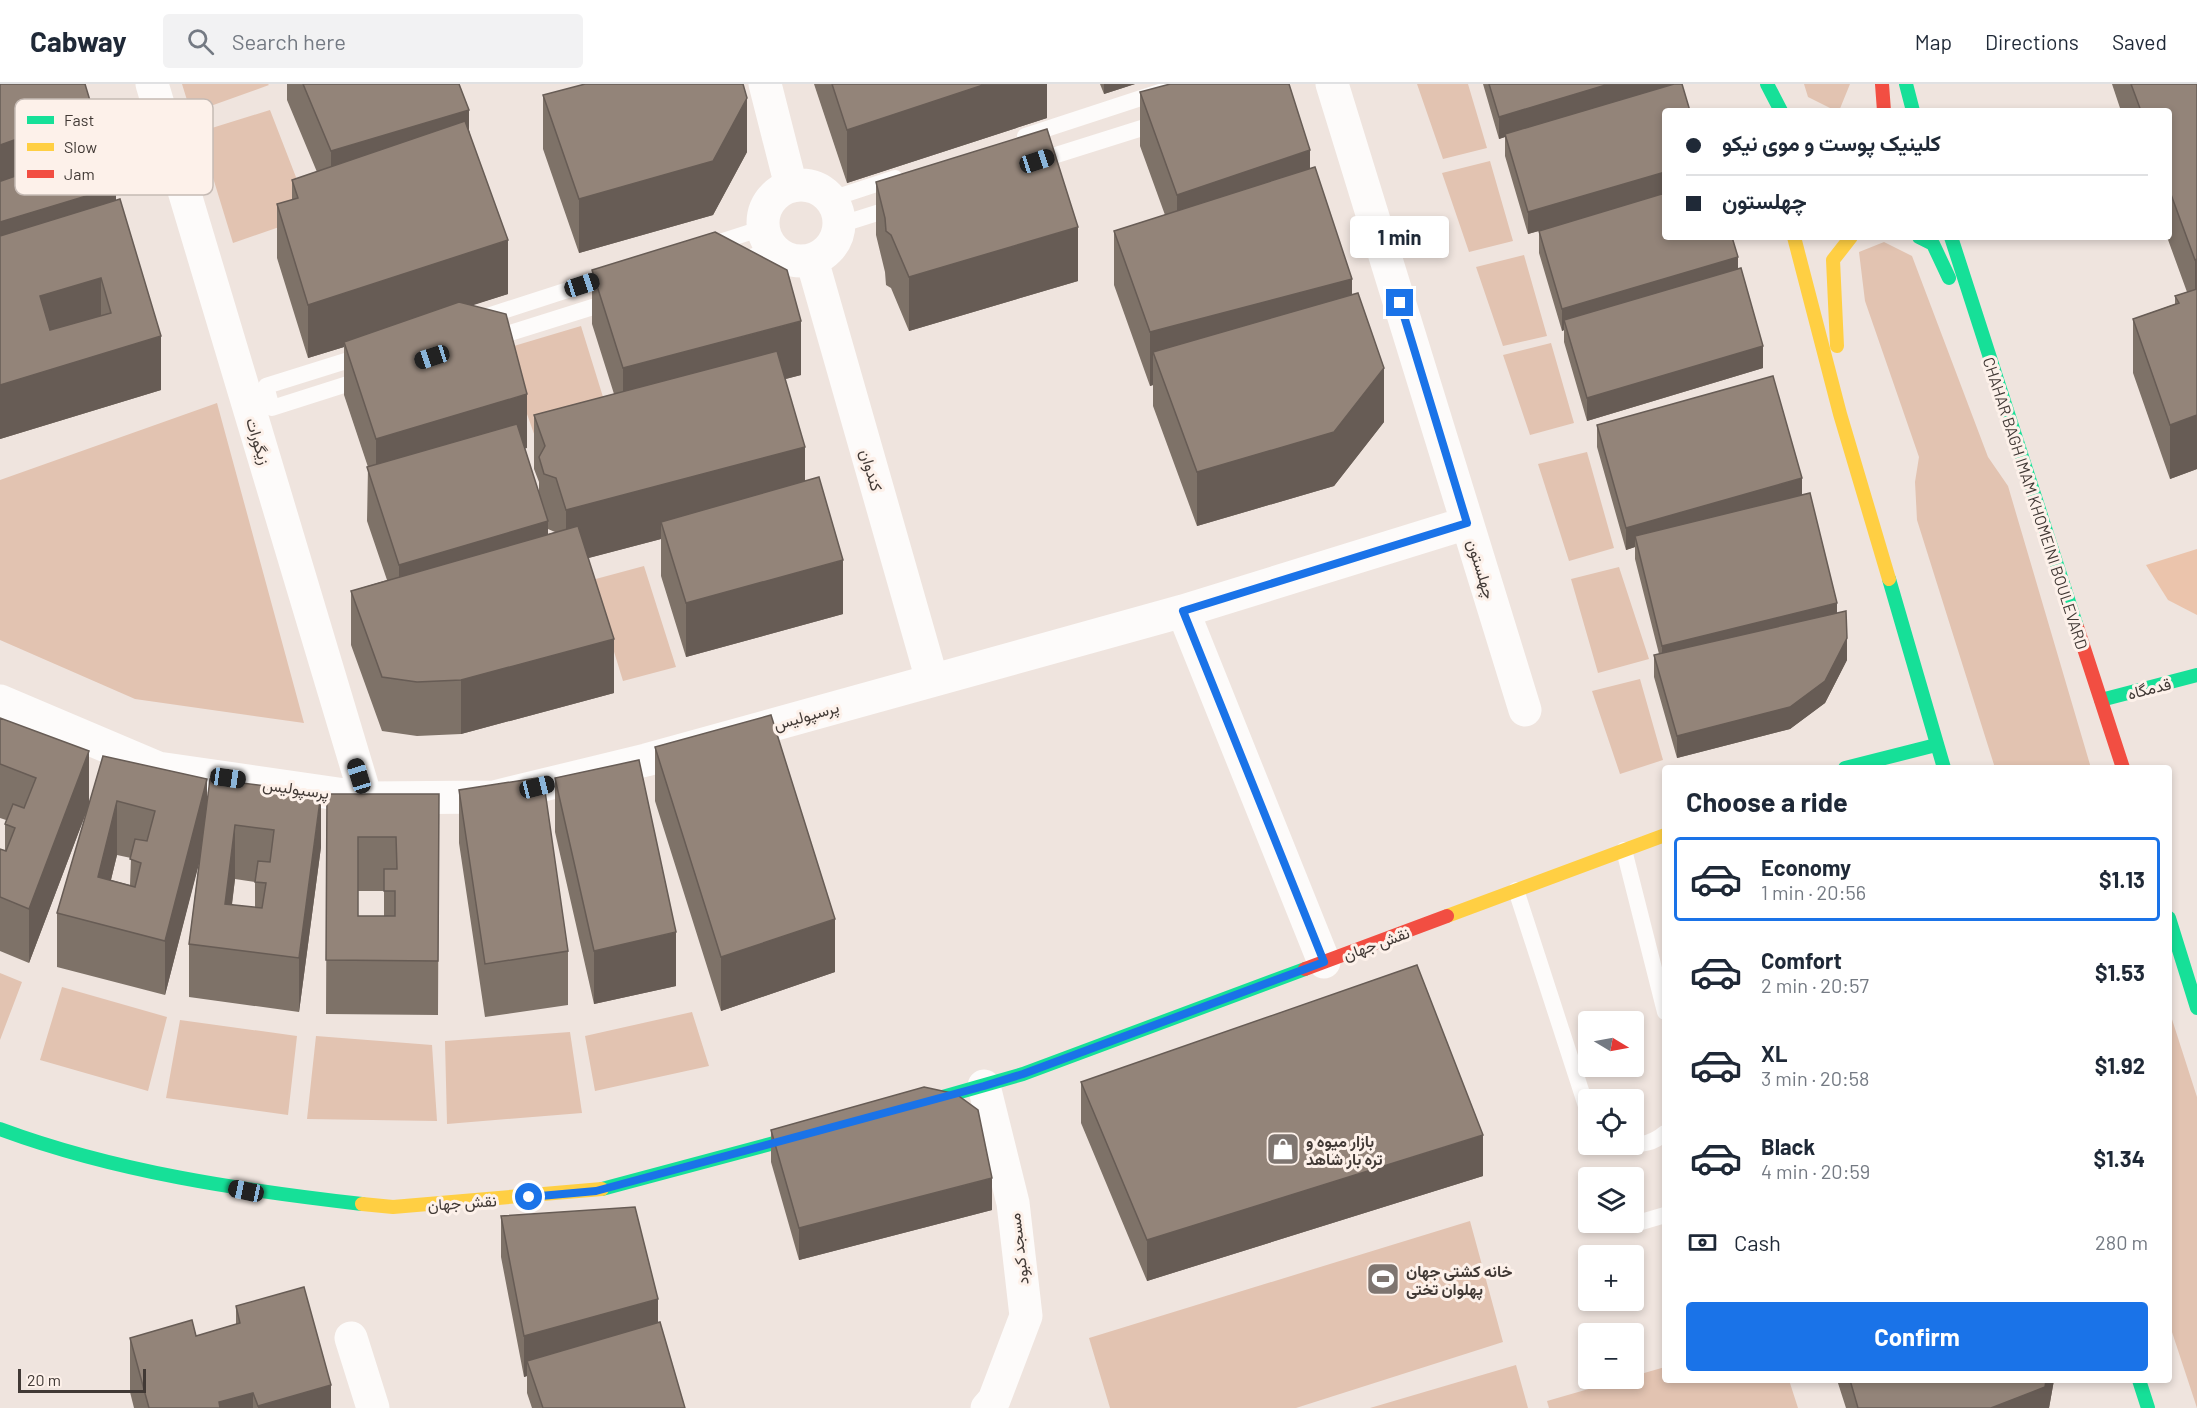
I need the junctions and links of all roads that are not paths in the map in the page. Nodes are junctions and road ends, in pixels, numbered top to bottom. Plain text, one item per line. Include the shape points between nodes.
1 (152, 84) edge
2 (765, 84) edge
3 (1184, 84) edge
4 (1332, 84) edge
5 (1767, 84) edge
6 (1882, 84) edge
7 (1906, 84) edge
8 (156, 99) edge
9 (1779, 108) edge
10 (1884, 108) edge
11 (1912, 108) edge
12 (1178, 117) edge
13 (1013, 140) edge
14 (1020, 167) edge
15 (911, 173) edge
16 (791, 186) junction
17 (185, 195) edge
18 (907, 203) edge
19 (835, 212) junction
20 (769, 239) junction
21 (1795, 240) edge
22 (1849, 240) edge
23 (1925, 240) edge
24 (1952, 240) edge
25 (696, 249) edge
26 (812, 260) junction
27 (717, 268) edge
28 (628, 271) edge
29 (626, 296) edge
30 (458, 325) edge
31 (477, 343) edge
32 (379, 350) edge
33 (1992, 369) junction
34 (375, 375) edge
35 (1840, 414) junction
36 (1467, 523) junction
37 (1183, 611) junction
38 (2197, 675) edge
39 (932, 680) junction
40 (2101, 700) junction
41 (0, 701) edge
42 (1525, 710) dead end
43 (1936, 745) junction
44 (1857, 765) edge
45 (1943, 765) edge
46 (2122, 765) edge
47 (366, 798) junction
48 (1662, 836) edge
49 (1624, 850) junction
50 (1516, 890) junction
51 (2172, 928) edge
52 (1324, 962) junction
53 (1662, 1000) edge
54 (2197, 1008) edge
55 (984, 1086) junction
56 (1581, 1089) edge
57 (893, 1110) edge
58 (0, 1129) edge
59 (824, 1129) edge
60 (1662, 1135) edge
61 (1644, 1144) edge
62 (1662, 1216) edge
63 (1644, 1221) edge
64 (351, 1338) dead end
65 (2140, 1383) edge
66 (373, 1408) edge
67 (987, 1408) edge
68 (2148, 1408) edge

1 - 8 street, زیگورات
2 - 16 street
3 - 13 lane
4 - 36 street, چهلستون
5 - 9 street
6 - 10 street
7 - 11 street
12 - 14 lane
15 - 19 lane
16 - 19 street via 816,187
16 - 20 street via 771,199 765,210
17 - 47 street, زیگورات
18 - 19 lane
19 - 26 street via 834,244
20 - 25 lane
20 - 26 street via 789,259
20 - 27 lane
21 - 35 street
22 - 35 street via 1833,260
23 - 33 street via 1933,244
24 - 33 street, CHAHAR BAGH IMAM KHOMEINI BOULEVARD
26 - 39 street, کندوان
28 - 30 lane
29 - 31 lane
32 - 34 lane via 266,386 272,408
33 - 40 street, CHAHAR BAGH IMAM KHOMEINI BOULEVARD
35 - 43 street
36 - 37 street, پرسپولیس
36 - 42 street, چهلستون
37 - 39 street, پرسپولیس
37 - 52 street
38 - 40 street, قدمگاه
39 - 47 street, پرسپولیس via 494,798
40 - 46 street, CHAHAR BAGH IMAM KHOMEINI BOULEVARD
41 - 47 street, پرسپولیس via 158,768
43 - 44 street
43 - 45 street
48 - 49 street, نقش جهان
49 - 50 street, نقش جهان
49 - 53 lane
50 - 52 street, نقش جهان
50 - 56 lane
51 - 54 street
52 - 55 street, نقش جهان
55 - 57 street, نقش جهان
55 - 67 street, مسجد کبود via 1013,1203 1026,1316 994,1400
58 - 59 street, نقش جهان via 59,1151 246,1191 393,1207 596,1191
60 - 61 lane
62 - 63 lane
64 - 66 street
65 - 68 street

